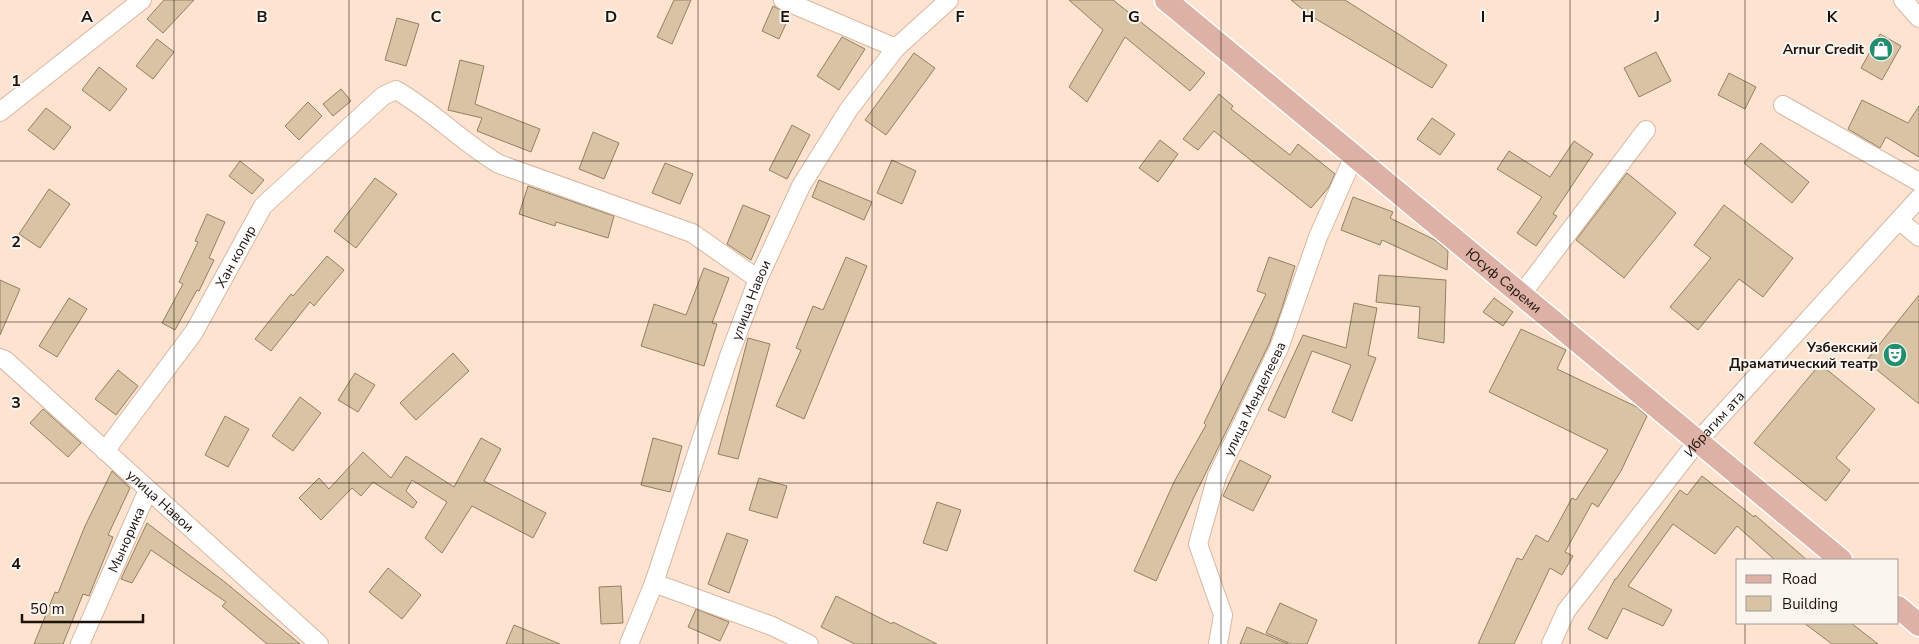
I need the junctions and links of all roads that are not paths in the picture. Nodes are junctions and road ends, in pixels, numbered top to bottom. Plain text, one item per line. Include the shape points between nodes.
1 (142, 0) edge
2 (783, 0) edge
3 (949, 0) edge
4 (1166, 0) edge
5 (1903, 0) edge
6 (1919, 18) edge
7 (896, 48) junction
8 (1783, 105) dead end
9 (0, 112) edge
10 (1646, 130) dead end
11 (1354, 156) junction
12 (1919, 182) edge
13 (1919, 198) edge
14 (1899, 220) junction
15 (1919, 237) edge
16 (758, 279) junction
17 (1521, 295) junction
18 (0, 358) edge
19 (1697, 442) junction
20 (105, 451) junction
21 (148, 490) junction
22 (1840, 559) edge
23 (654, 583) junction
24 (1899, 608) edge
25 (1919, 625) edge
26 (80, 644) edge
27 (319, 644) edge
28 (629, 644) edge
29 (809, 644) edge
30 (1218, 644) edge
31 (1551, 644) edge

1 - 9 street
2 - 7 street
3 - 7 street, улица Навои
4 - 11 main road, Юсуф Сареми
5 - 6 street
7 - 16 street, улица Навои via 849,109 801,186
8 - 12 street
10 - 17 street
11 - 17 main road, Юсуф Сареми
11 - 30 street, улица Менделеева via 1318,237 1279,348 1217,476 1198,544 1223,615
13 - 14 street, Ибрагим ата
14 - 15 street
14 - 19 street, Ибрагим ата
16 - 20 street, Хан копир via 692,234 500,164 477,151 396,90 383,96 263,206 194,332
16 - 23 street, улица Навои via 729,356
17 - 19 main road, Юсуф Сареми
18 - 20 street, улица Навои
19 - 22 main road, Юсуф Сареми
19 - 31 street, Ибрагим ата via 1566,611
20 - 21 street, улица Навои
21 - 26 street, Мынорика
21 - 27 street, улица Навои
23 - 28 street, улица Навои
23 - 29 street via 772,626
24 - 25 main road

